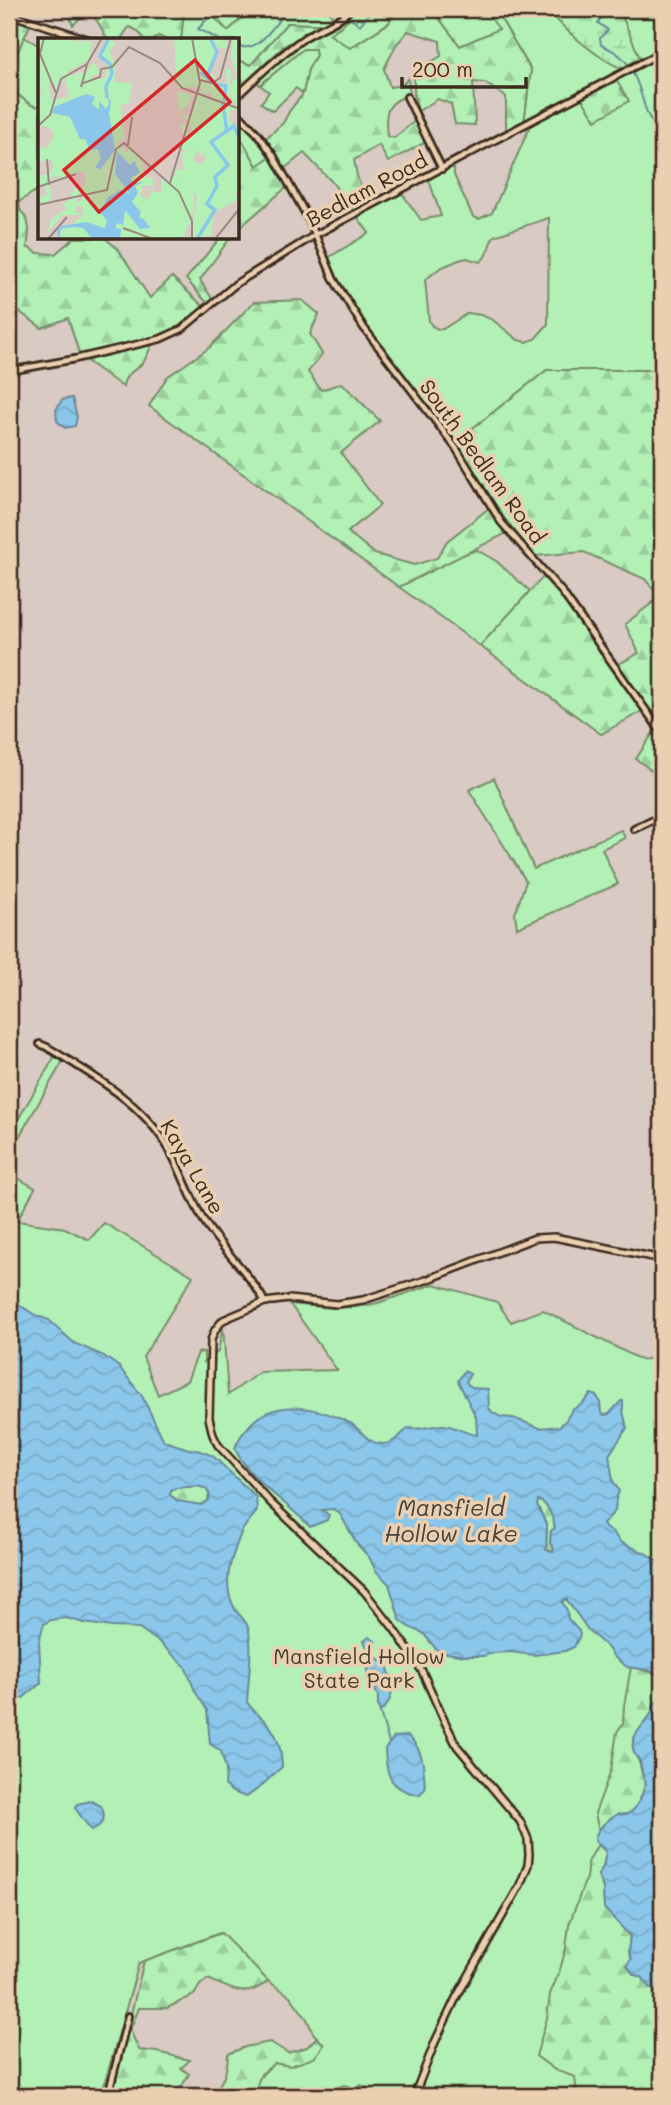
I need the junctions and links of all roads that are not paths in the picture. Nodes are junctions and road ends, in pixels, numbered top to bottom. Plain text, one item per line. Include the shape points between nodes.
1 (347, 12) edge
2 (9, 14) edge
3 (84, 38) edge
4 (662, 52) edge
5 (240, 94) edge
6 (407, 97) dead end
7 (240, 116) edge
8 (442, 169) junction
9 (315, 234) junction
10 (9, 371) edge
11 (662, 733) edge
12 (662, 816) edge
13 (634, 829) dead end
14 (40, 1044) dead end
15 (662, 1259) edge
16 (265, 1302) junction
17 (128, 2016) dead end
18 (108, 2096) edge
19 (414, 2096) edge

1 - 5 street via 283,53
2 - 3 street
4 - 8 street, Bedlam Road
6 - 8 street
7 - 9 street, South Bedlam Road via 273,155
8 - 9 street, Bedlam Road
9 - 10 street, Bedlam Road via 160,339
9 - 11 street, South Bedlam Road via 334,280 377,347 456,448 501,522 562,592
12 - 13 street
14 - 16 street, Kaya Lane via 115,1091 156,1128 205,1223
15 - 16 street via 554,1237 535,1238 363,1300
16 - 19 street via 223,1320 211,1340 209,1418 213,1435 270,1502 378,1608 422,1671 457,1746 516,1814 528,1839 528,1865 520,1885 456,1998
17 - 18 street

